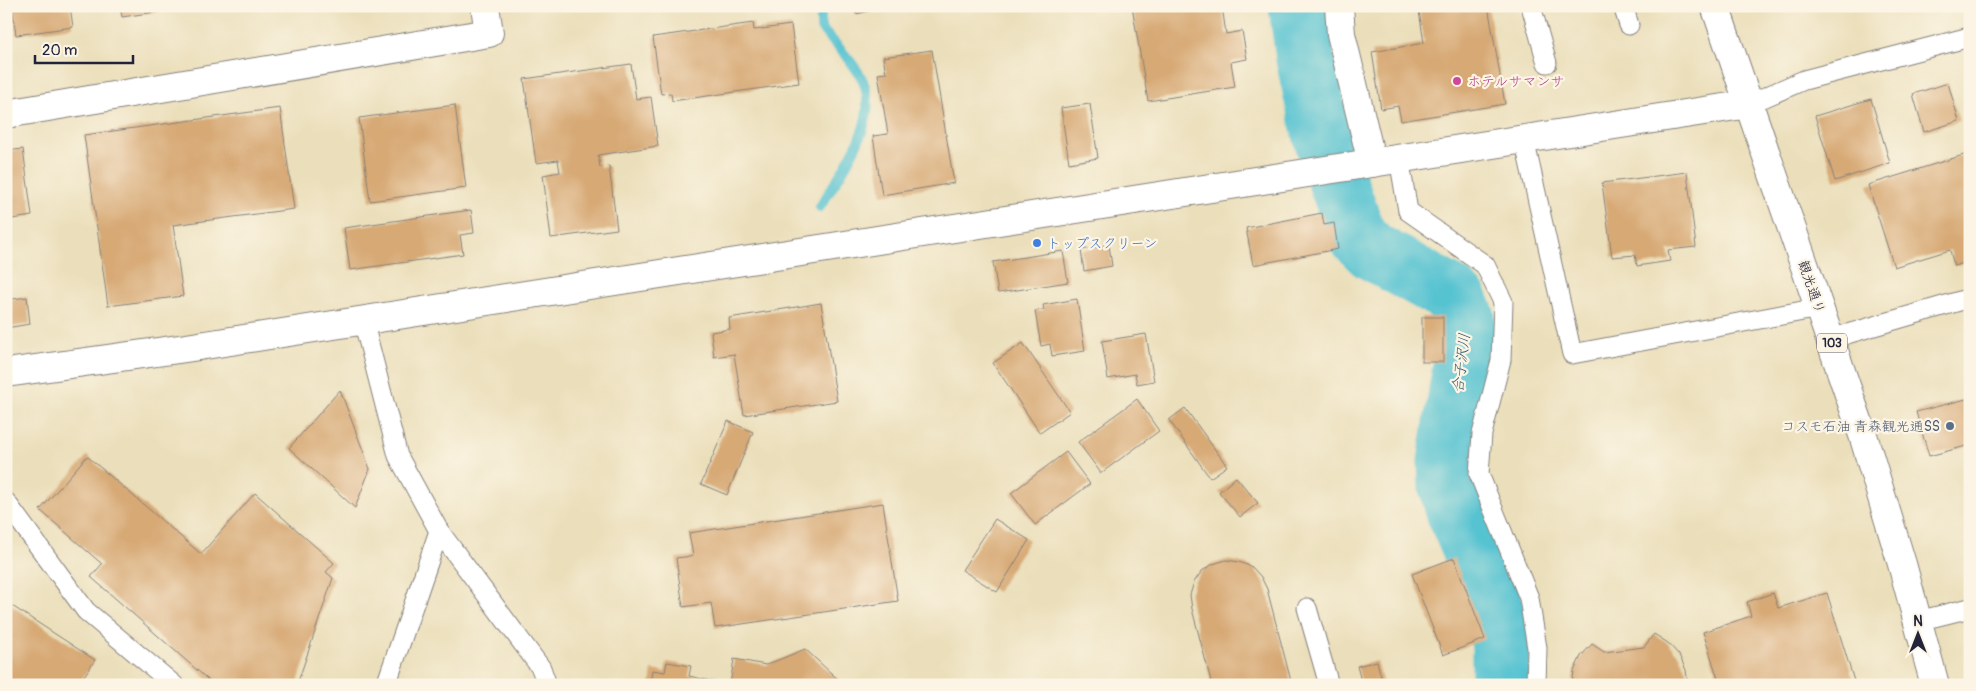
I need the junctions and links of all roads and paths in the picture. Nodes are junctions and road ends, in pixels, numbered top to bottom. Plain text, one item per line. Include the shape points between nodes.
1 (485, 6) edge
2 (1339, 6) edge
3 (1530, 6) edge
4 (1623, 6) edge
5 (1715, 6) edge
6 (1629, 25) dead end
7 (1970, 37) edge
8 (1547, 63) dead end
9 (1749, 104) junction
10 (6, 114) edge
11 (1524, 139) junction
12 (1399, 158) junction
13 (1366, 164) junction
14 (1970, 298) edge
15 (1819, 308) junction
16 (363, 320) junction
17 (1830, 339) junction
18 (6, 374) edge
19 (6, 502) edge
20 (439, 530) junction
21 (1308, 608) dead end
22 (1970, 608) edge
23 (1918, 621) junction
24 (174, 685) edge
25 (386, 685) edge
26 (547, 685) edge
27 (1329, 685) edge
28 (1536, 685) edge
29 (1935, 685) edge

1 - 10 main road via 489,33
2 - 13 main road via 1340,34
3 - 8 lane
4 - 6 lane
5 - 9 main road, 観光通り / 103
7 - 9 lane via 1804,80
9 - 11 main road
9 - 15 main road, 観光通り / 103
11 - 12 main road
11 - 15 lane via 1572,354
12 - 13 main road
12 - 28 lane via 1408,211 1485,264 1503,302 1500,360 1482,434 1479,474 1529,598 1536,648
13 - 16 main road
14 - 17 lane
15 - 17 main road, 観光通り / 103
16 - 18 main road
16 - 20 lane via 398,456
17 - 23 main road, 観光通り / 103 via 1863,435
19 - 24 lane via 86,611
20 - 25 lane
20 - 26 lane via 541,668
21 - 27 lane
22 - 23 lane
23 - 29 main road, 観光通り / 103

